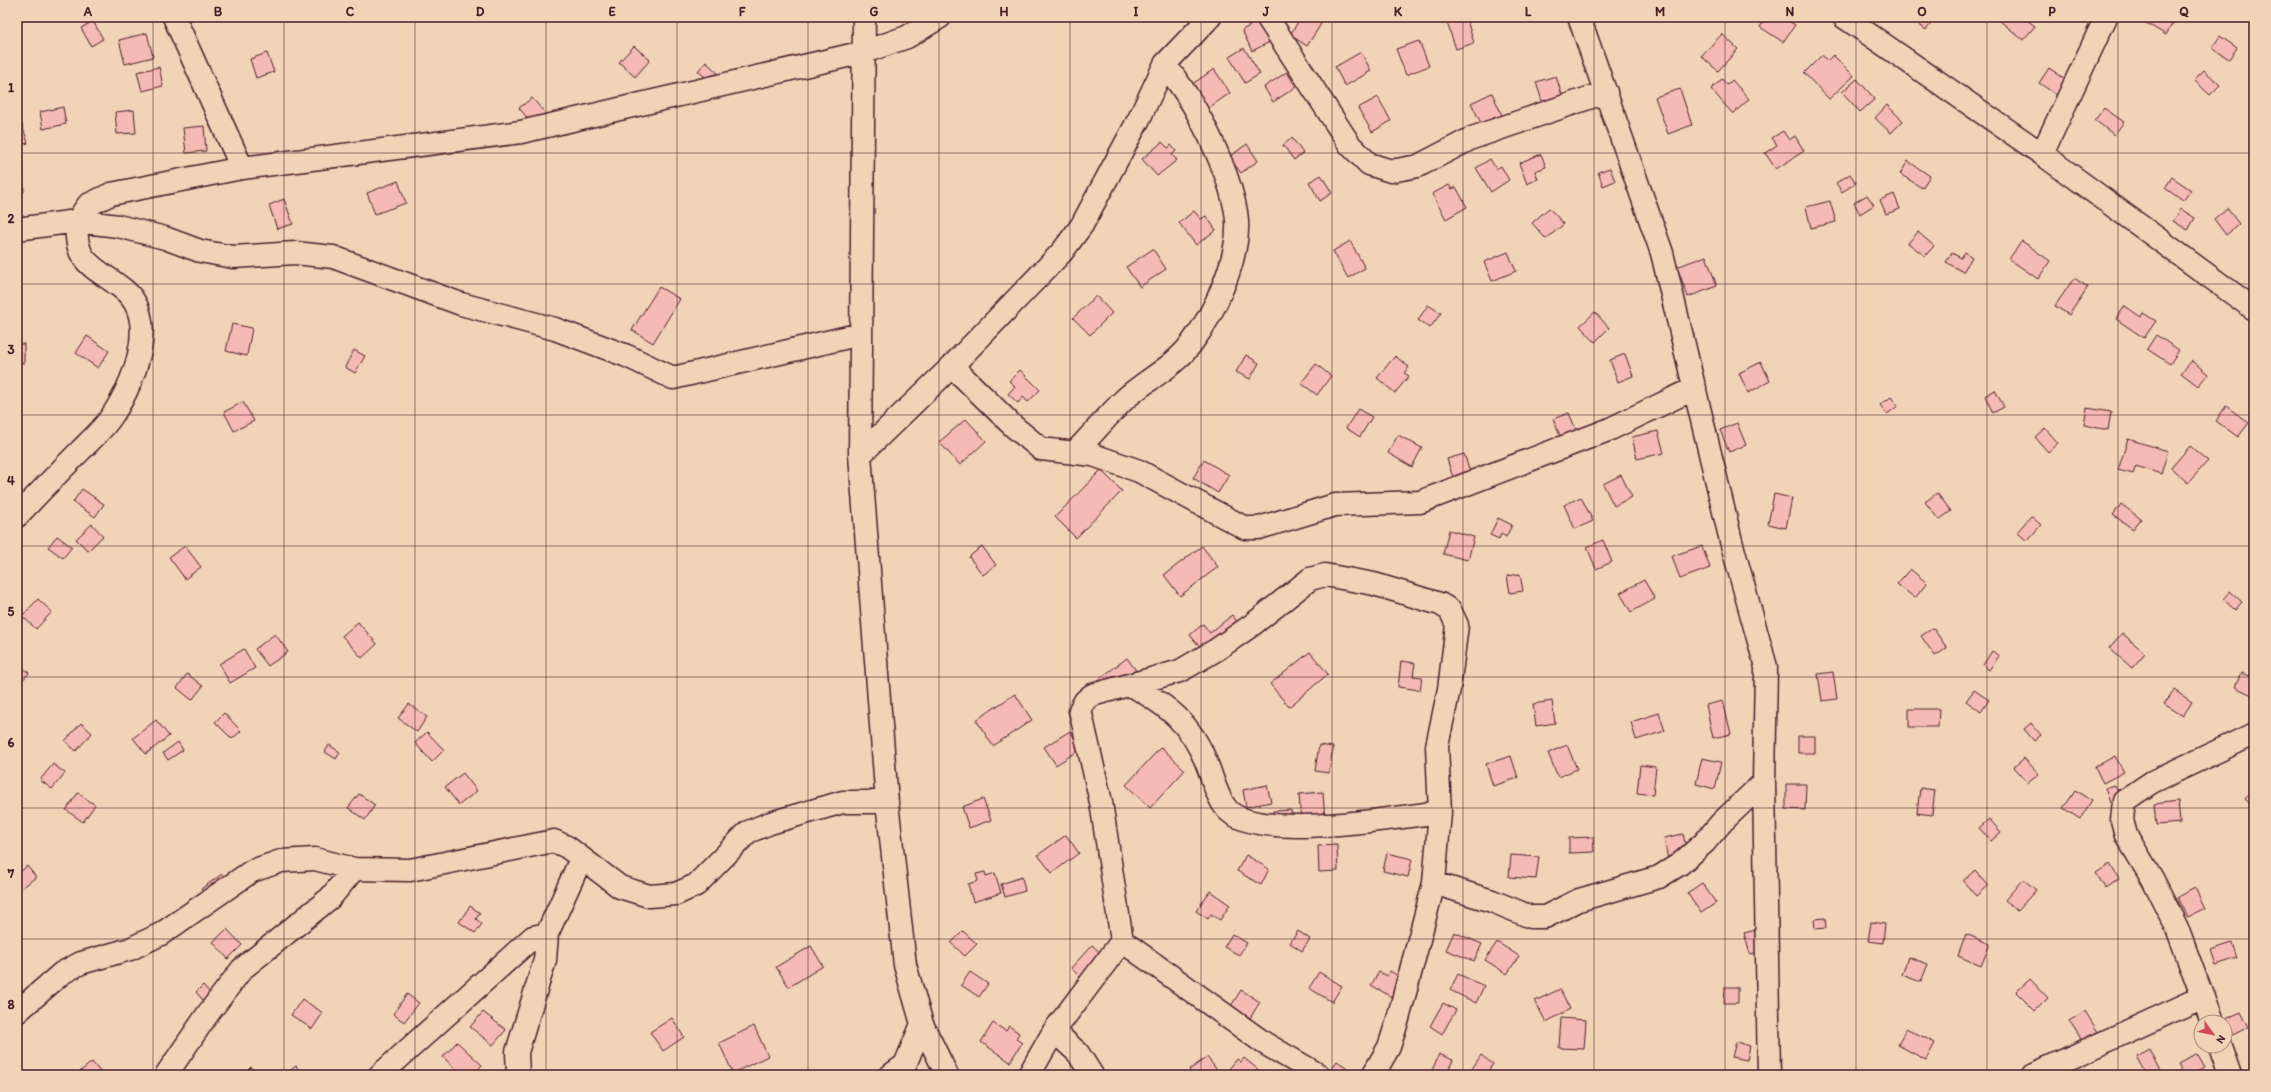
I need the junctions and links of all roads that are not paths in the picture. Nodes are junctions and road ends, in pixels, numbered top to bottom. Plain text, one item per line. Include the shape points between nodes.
1 (174, 17) edge
2 (864, 17) edge
3 (940, 17) edge
4 (1210, 17) edge
5 (1267, 17) edge
6 (1579, 17) edge
7 (1844, 17) edge
8 (2106, 17) edge
9 (864, 52) junction
10 (1164, 64) junction
11 (1606, 92) junction
12 (2042, 154) junction
13 (242, 168) junction
14 (77, 221) junction
15 (17, 229) edge
16 (2254, 309) edge
17 (861, 334) junction
18 (952, 366) junction
19 (1695, 388) junction
20 (1074, 453) junction
21 (860, 455) junction
22 (17, 516) edge
23 (1131, 685) junction
24 (2254, 734) edge
25 (1764, 782) junction
26 (887, 802) junction
27 (1440, 812) junction
28 (581, 859) junction
29 (354, 868) junction
30 (1434, 883) junction
31 (547, 934) junction
32 (1122, 941) junction
33 (2203, 997) junction
34 (17, 1012) edge
35 (2209, 1014) edge
36 (922, 1024) junction
37 (1054, 1030) junction
38 (2223, 1054) edge
39 (166, 1075) edge
40 (380, 1075) edge
41 (518, 1075) edge
42 (891, 1075) edge
43 (947, 1075) edge
44 (1029, 1075) edge
45 (1092, 1075) edge
46 (1319, 1075) edge
47 (1373, 1075) edge
48 (1769, 1075) edge
49 (2032, 1075) edge
50 (2230, 1075) edge

1 - 13 street
2 - 9 street
3 - 9 street via 907,37
4 - 10 street
5 - 11 street via 1350,145 1368,164 1391,171 1418,166 1472,138
6 - 11 street
7 - 12 street
8 - 12 street
9 - 13 street via 521,132
9 - 17 street
10 - 18 street via 1139,119 1082,225 1062,252
10 - 20 street via 1198,113 1228,184 1237,213 1235,249 1213,311 1191,345 1172,364 1127,398
11 - 19 street via 1662,253
12 - 16 street
13 - 14 street via 111,194 88,204
14 - 15 street
14 - 17 street via 118,226 165,238 200,251 233,257 295,253 333,257 461,304 555,329 627,356 673,378
14 - 22 street via 77,247 88,264 126,291 133,300 142,328 142,342 136,366 109,420
17 - 21 street
18 - 20 street via 1013,426 1041,449
18 - 21 street
19 - 20 street via 1608,430 1420,502 1335,505 1259,528 1245,528 1138,471 1093,455
19 - 25 street via 1731,541 1766,667
21 - 26 street
23 - 27 street via 1169,709 1187,726 1208,764 1216,790 1226,809 1239,818 1255,823 1297,827 1345,824
23 - 27 street via 1180,671 1252,625 1310,579 1325,575 1374,584 1440,604 1450,610 1457,625 1449,689 1437,746
23 - 32 street via 1092,695 1084,701 1080,710 1101,802
24 - 33 street via 2152,782 2124,801 2122,810 2126,835 2153,880 2177,928
25 - 30 street via 1704,843 1680,864 1659,877 1579,900 1545,917 1531,917 1492,901
25 - 48 street
26 - 28 street via 843,802 748,832 696,885 676,894 649,896 620,887
26 - 36 street via 905,965
27 - 30 street
28 - 29 street via 554,840 410,870
28 - 31 street
29 - 34 street via 315,859 281,861 252,871 161,934 130,949 82,963 62,973
29 - 39 street via 330,898 242,969
30 - 47 street via 1398,1019 1389,1047
31 - 40 street via 533,937
31 - 41 street via 545,960 517,1052
32 - 37 street
32 - 46 street via 1264,1043
33 - 35 street
33 - 49 street
36 - 42 street via 907,1061
36 - 43 street
37 - 44 street
37 - 45 street via 1078,1052
38 - 50 street

